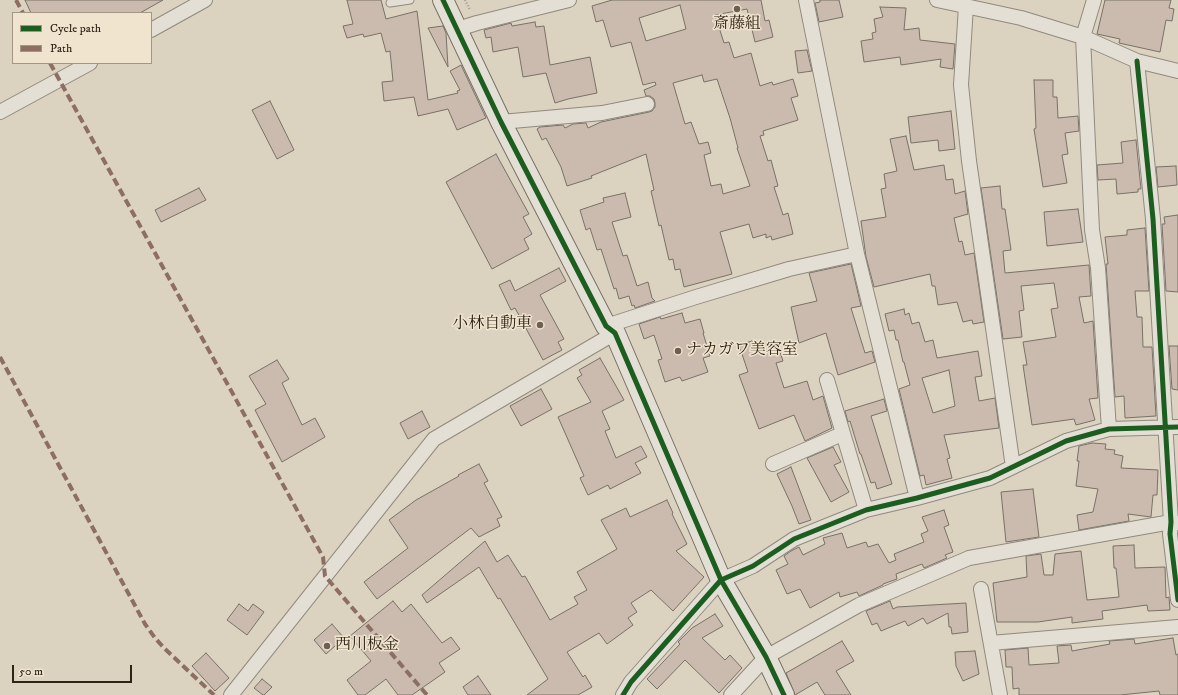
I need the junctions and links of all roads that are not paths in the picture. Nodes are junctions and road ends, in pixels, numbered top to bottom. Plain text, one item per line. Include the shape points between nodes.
1 (205, 0) edge
2 (410, 0) edge
3 (443, 0) edge
4 (569, 0) edge
5 (806, 0) edge
6 (937, 0) edge
7 (1094, 0) edge
8 (390, 3) dead end
9 (966, 6) junction
10 (152, 29) edge
11 (458, 29) junction
12 (1083, 37) junction
13 (1137, 61) junction
14 (88, 64) edge
15 (1178, 71) edge
16 (647, 104) dead end
17 (0, 112) edge
18 (501, 122) junction
19 (856, 254) junction
20 (611, 329) junction
21 (827, 380) dead end
22 (1171, 427) edge
23 (1109, 428) junction
24 (842, 434) junction
25 (773, 464) dead end
26 (1013, 467) junction
27 (917, 498) junction
28 (866, 510) junction
29 (1174, 523) edge
30 (721, 580) junction
31 (981, 589) dead end
32 (1178, 600) edge
33 (1178, 627) edge
34 (991, 643) junction
35 (766, 657) junction
36 (230, 695) edge
37 (623, 695) edge
38 (731, 695) edge
39 (784, 695) edge
40 (1000, 695) edge

1 - 10 street
2 - 8 lane
3 - 11 street
4 - 11 street
5 - 19 street
6 - 9 street
7 - 12 street
9 - 12 street via 1021,18
9 - 26 street via 961,85 968,153
11 - 18 street
12 - 13 street
12 - 23 street via 1092,230 1098,268
13 - 15 street
13 - 22 street
14 - 17 street
16 - 18 street via 602,113
18 - 20 street
19 - 20 street via 696,297
19 - 27 street
20 - 30 street
20 - 36 street via 434,439
21 - 24 street
22 - 23 street
22 - 29 street
23 - 26 street via 1066,441
24 - 25 street
24 - 28 street
26 - 27 street via 990,478
27 - 28 street
28 - 30 street via 794,539 752,566
29 - 32 street via 1170,534
29 - 35 street via 969,558 859,605
30 - 35 street
30 - 37 street via 631,682
31 - 34 street
33 - 34 street
34 - 40 street
35 - 38 street
35 - 39 street

